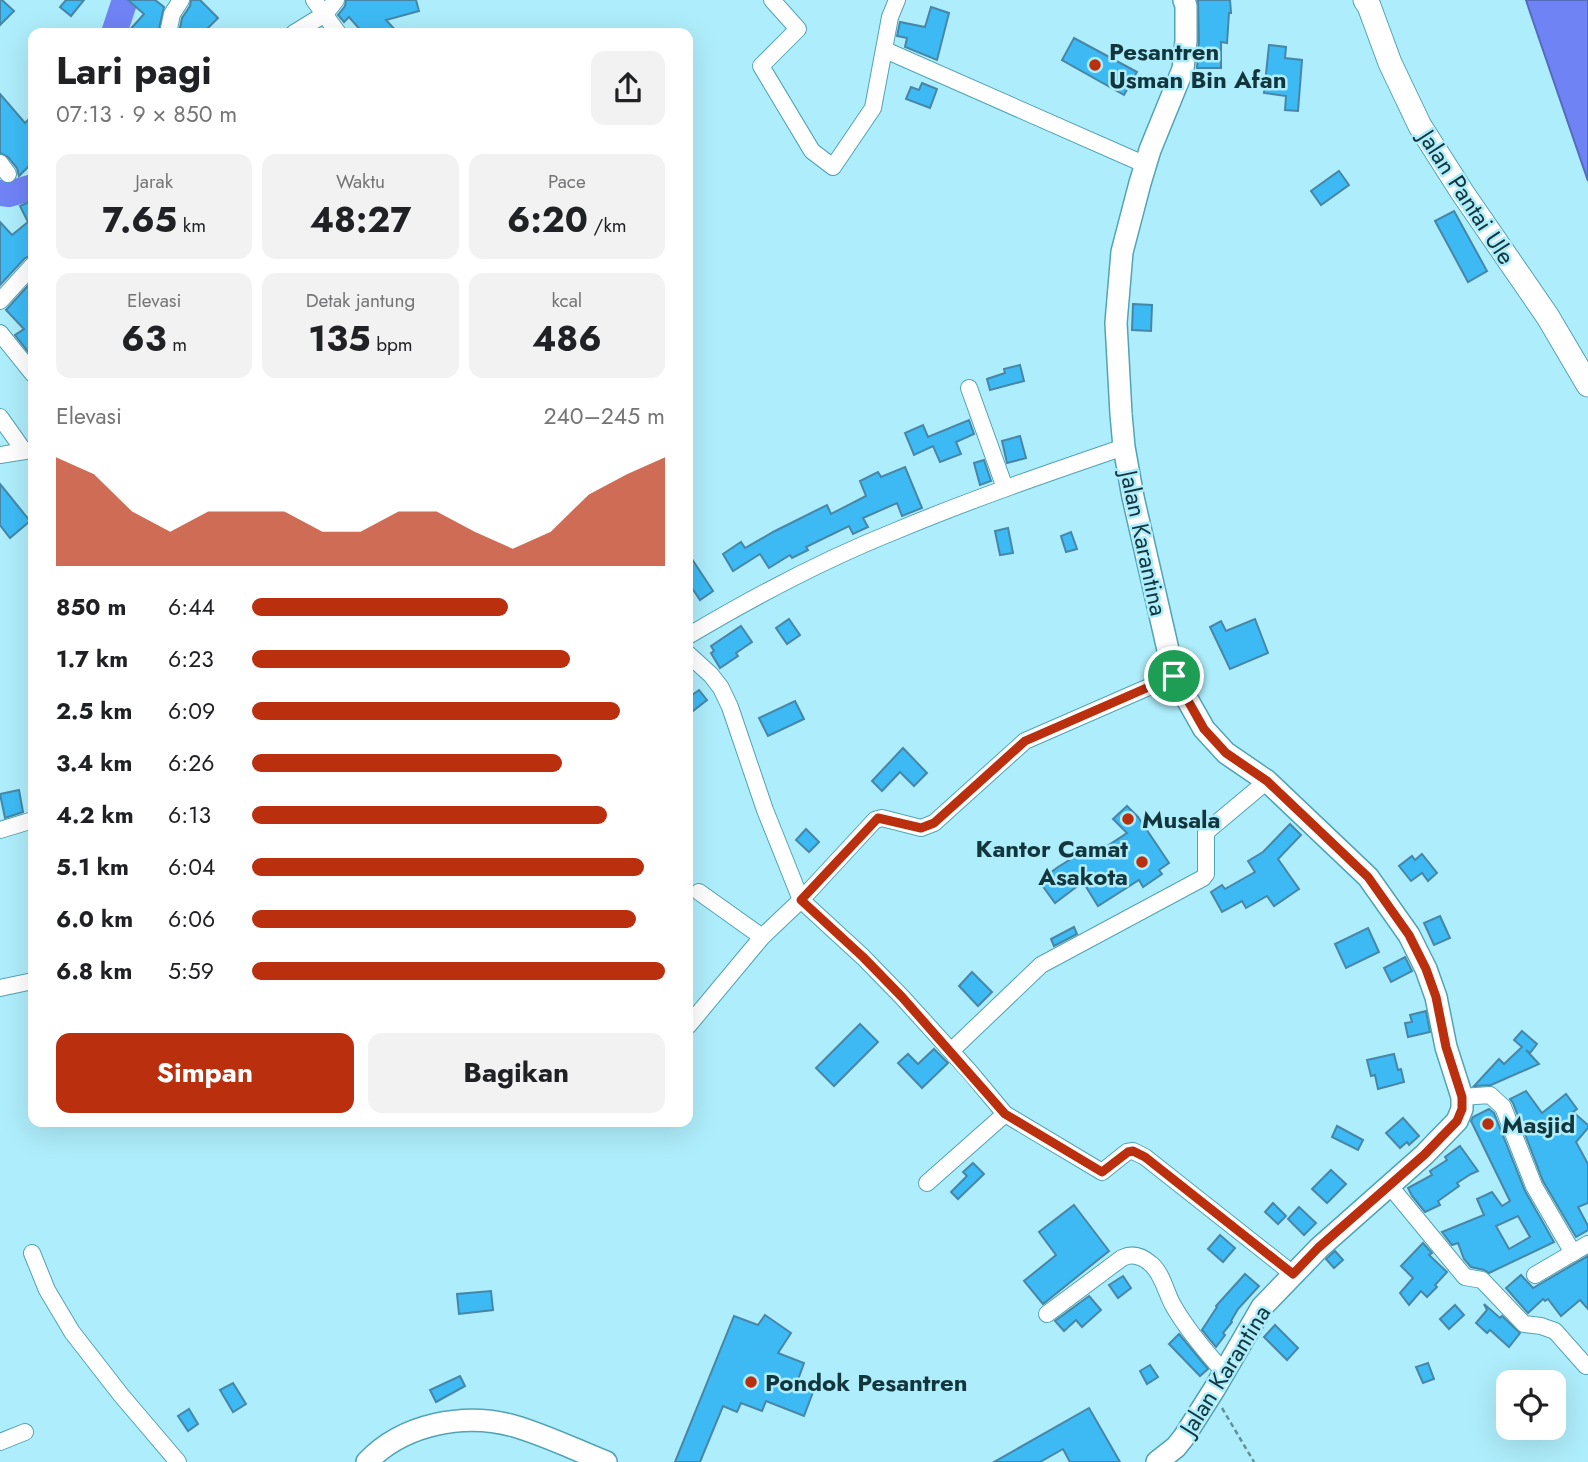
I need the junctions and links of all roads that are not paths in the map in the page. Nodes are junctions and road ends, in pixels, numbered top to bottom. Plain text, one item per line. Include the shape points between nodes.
1 (181, 0) edge
2 (314, 0) edge
3 (336, 0) edge
4 (772, 0) edge
5 (897, 0) edge
6 (1184, 0) edge
7 (1365, 0) edge
8 (324, 14) junction
9 (169, 28) edge
10 (302, 28) edge
11 (334, 28) edge
12 (884, 50) junction
13 (1146, 165) junction
14 (28, 270) edge
15 (0, 301) edge
16 (0, 332) edge
17 (28, 368) edge
18 (1588, 385) edge
19 (969, 388) dead end
20 (0, 417) edge
21 (1124, 447) junction
22 (28, 450) edge
23 (28, 451) edge
24 (0, 455) edge
25 (1005, 488) junction
26 (693, 633) edge
27 (693, 659) edge
28 (1174, 676) junction
29 (1267, 781) junction
30 (28, 822) edge
31 (0, 830) edge
32 (699, 892) dead end
33 (801, 900) junction
34 (762, 937) junction
35 (28, 982) edge
36 (0, 988) edge
37 (693, 1020) edge
38 (951, 1051) junction
39 (1462, 1097) junction
40 (1005, 1114) junction
41 (926, 1183) dead end
42 (1389, 1185) junction
43 (1588, 1244) edge
44 (32, 1253) dead end
45 (1573, 1253) junction
46 (1293, 1274) junction
47 (1535, 1275) dead end
48 (1047, 1314) dead end
49 (1586, 1366) dead end
50 (1224, 1372) junction
51 (25, 1432) dead end
52 (0, 1442) edge
53 (178, 1462) edge
54 (367, 1462) edge
55 (606, 1462) edge
56 (1157, 1462) edge

1 - 9 street
2 - 8 street
3 - 8 street
4 - 12 street via 798,29 761,66 812,151 833,167 873,108
5 - 12 street
6 - 13 street, Jalan Karantina via 1183,69
7 - 18 main road, Jalan Pantai Ule via 1420,126
8 - 10 street
8 - 11 street
12 - 13 street
13 - 21 street, Jalan Karantina via 1122,252 1116,323
14 - 15 street
16 - 17 street
19 - 25 street
20 - 22 street
21 - 25 street
21 - 28 street, Jalan Karantina
23 - 24 street
25 - 26 street via 835,558
27 - 33 street via 721,688 730,707
28 - 29 street, Jalan Karantina via 1204,729 1226,753
28 - 33 street via 1025,741 934,823 921,828 878,818
29 - 38 street via 1206,832 1203,878 1041,964
29 - 39 street, Jalan Karantina via 1368,877 1409,935 1436,997
30 - 31 street
32 - 34 street
33 - 34 street
33 - 38 street via 873,967
34 - 37 street
35 - 36 street
38 - 40 street
39 - 42 street, Jalan Karantina via 1457,1121
39 - 45 street via 1490,1095 1503,1107 1534,1186
40 - 41 street
40 - 46 street via 1102,1172 1128,1152 1145,1157
42 - 46 street, Jalan Karantina
42 - 49 street via 1465,1277 1482,1280 1524,1324 1555,1331
43 - 45 street
44 - 53 street via 72,1332
45 - 47 street
46 - 50 street, Jalan Karantina via 1262,1307
48 - 50 street via 1122,1258 1137,1256 1156,1270 1194,1338
50 - 56 street, Jalan Karantina via 1184,1437
51 - 52 street
54 - 55 street via 378,1451 426,1426 462,1421 513,1426

